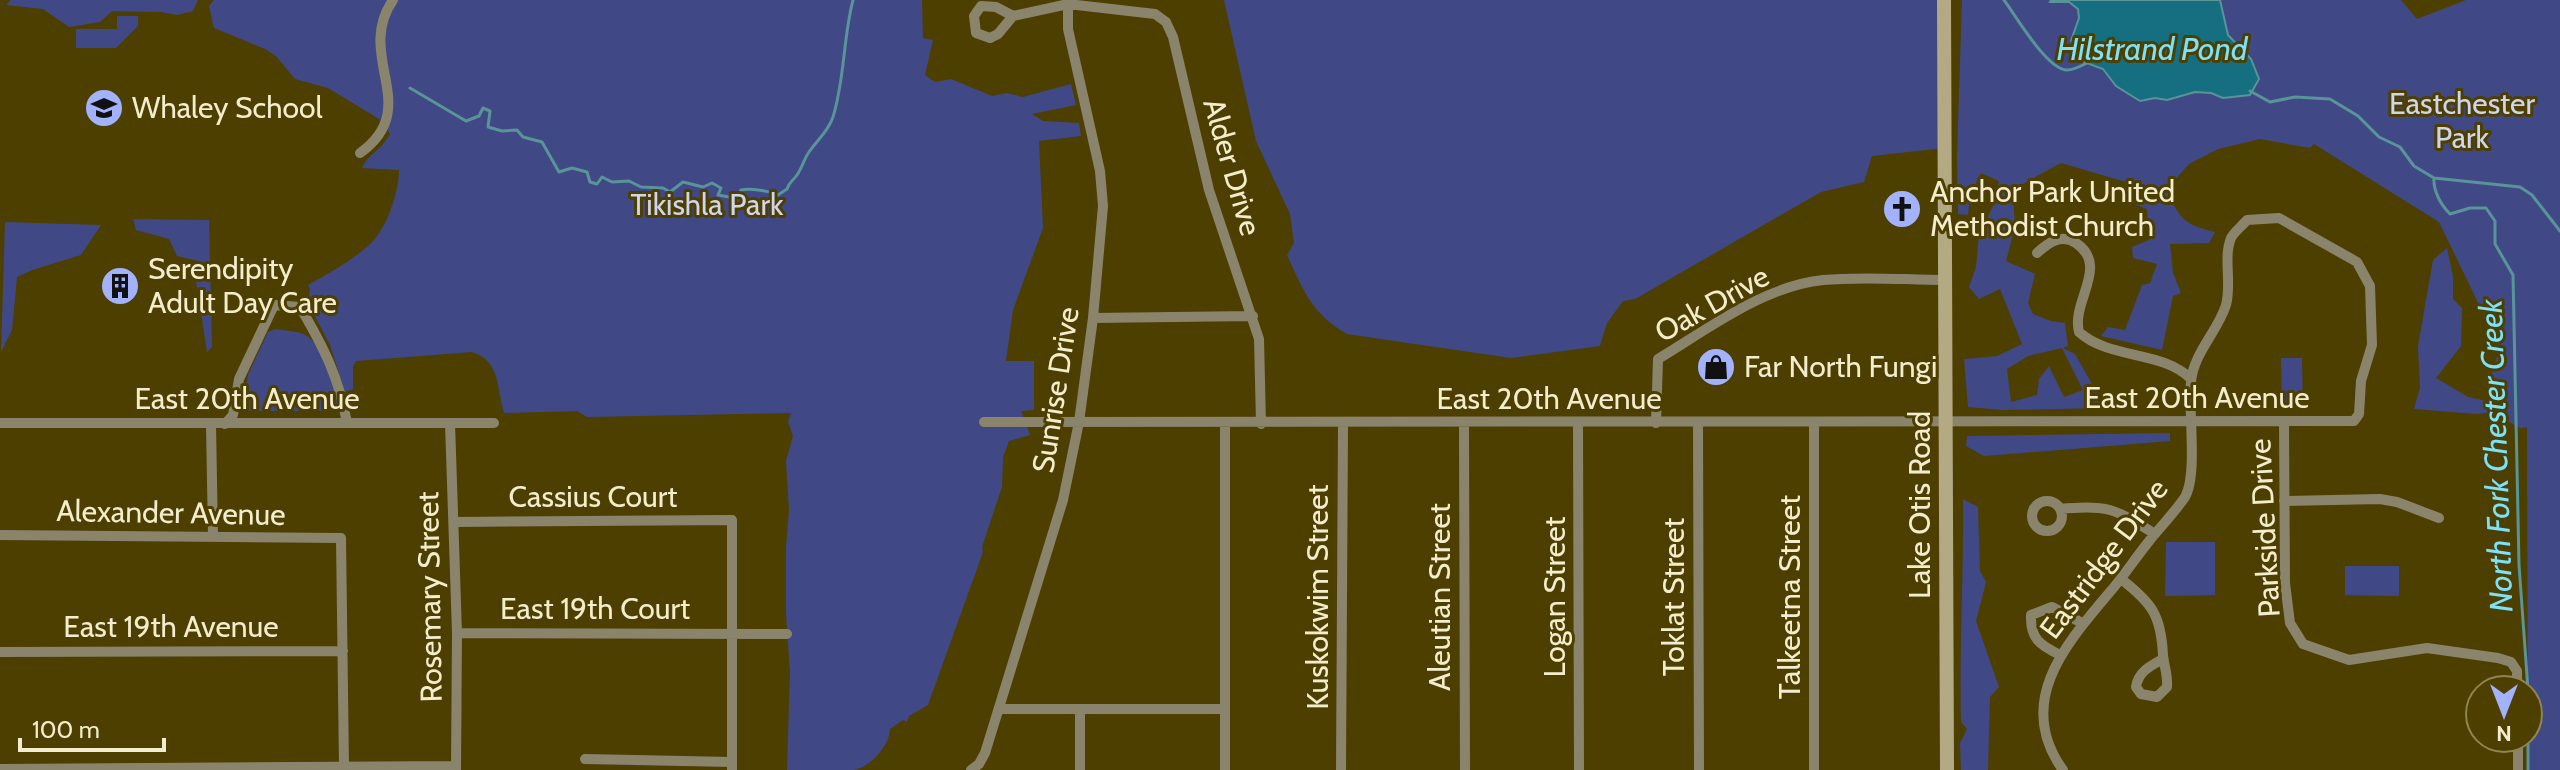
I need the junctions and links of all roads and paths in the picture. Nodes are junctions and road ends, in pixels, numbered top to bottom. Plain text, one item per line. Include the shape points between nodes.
1 (393, 0) edge
2 (1944, 0) edge
3 (1068, 4) junction
4 (1013, 16) dead end
5 (360, 153) dead end
6 (2037, 253) dead end
7 (1946, 280) junction
8 (1253, 316) junction
9 (1093, 318) junction
10 (2191, 379) junction
11 (2354, 421) joint
12 (984, 422) dead end
13 (1079, 422) junction
14 (0, 423) edge
15 (347, 423) junction
16 (450, 423) junction
17 (494, 423) dead end
18 (1578, 423) junction
19 (1656, 423) junction
20 (1698, 423) junction
21 (1814, 423) junction
22 (1946, 423) junction
23 (2190, 423) junction
24 (2284, 423) junction
25 (211, 424) junction
26 (225, 424) junction
27 (1225, 424) junction
28 (1261, 424) junction
29 (1343, 424) junction
30 (1464, 424) junction
31 (2284, 501) junction
32 (2060, 509) dead end
33 (2439, 518) dead end
34 (454, 522) junction
35 (2155, 534) junction
36 (0, 535) edge
37 (213, 537) junction
38 (2121, 579) junction
39 (2082, 623) junction
40 (457, 633) junction
41 (732, 634) junction
42 (787, 634) dead end
43 (343, 651) junction
44 (0, 652) edge
45 (2060, 655) junction
46 (2163, 659) dead end
47 (2517, 674) edge
48 (999, 709) junction
49 (1080, 709) junction
50 (1224, 709) junction
51 (585, 759) dead end
52 (732, 766) edge
53 (344, 767) junction
54 (456, 768) edge
55 (0, 769) edge
56 (90, 769) edge
57 (2061, 769) edge
58 (971, 770) edge
59 (1080, 770) edge
60 (1225, 770) edge
61 (1341, 770) edge
62 (1465, 770) edge
63 (1579, 770) edge
64 (1699, 770) edge
65 (1814, 770) edge
66 (1947, 770) edge

1 - 5 street via 379,43 389,118
2 - 7 main road, Lake Otis Road
3 - 4 street
3 - 8 street, Alder Drive via 1155,14 1166,22 1209,190
3 - 9 street, Sunrise Drive via 1068,29 1103,206
6 - 10 street via 2051,240 2070,239 2090,259 2091,273 2078,310 2079,332 2087,339 2180,368
7 - 19 street, Oak Drive via 1822,280 1761,300 1658,359
7 - 22 main road, Lake Otis Road
8 - 9 street
8 - 28 street, Alder Drive via 1259,339
9 - 13 street, Sunrise Drive
10 - 11 street, Eastridge Drive via 2229,296 2232,236 2247,220 2279,218 2357,262 2370,286 2372,345
10 - 23 street, Eastridge Drive
11 - 24 street, East 20th Avenue
12 - 13 street, East 20th Avenue
13 - 27 street, East 20th Avenue
13 - 48 street, Sunrise Drive via 1063,500
14 - 25 street, East 20th Avenue
15 - 16 street, East 20th Avenue
15 - 26 street, East 20th Avenue
15 - 26 street via 323,344 300,307 274,305 239,379 233,415
16 - 17 street, East 20th Avenue
16 - 34 street, Rosemary Street
18 - 19 street, East 20th Avenue
18 - 30 street, East 20th Avenue
18 - 63 street, Logan Street
19 - 20 street, East 20th Avenue
20 - 21 street, East 20th Avenue
20 - 64 street, Toklat Street
21 - 22 street, East 20th Avenue
21 - 65 street, Talkeetna Street
22 - 23 street, East 20th Avenue
22 - 66 main road, Lake Otis Road
23 - 24 street, East 20th Avenue
23 - 35 street, Eastridge Drive via 2187,495
24 - 31 street, Parkside Drive
25 - 26 street, East 20th Avenue
25 - 37 street
27 - 28 street, East 20th Avenue
27 - 50 street
28 - 29 street, East 20th Avenue
29 - 30 street, East 20th Avenue
29 - 61 street, Kuskokwim Street
30 - 62 street, Aleutian Street
31 - 33 street via 2380,499
31 - 47 street, Parkside Drive via 2290,623 2303,644 2349,660 2427,648 2498,658 2511,662
32 - 35 street via 2107,507
34 - 40 street, Rosemary Street
34 - 41 street, Cassius Court via 732,520
35 - 38 street, Eastridge Drive
36 - 37 street, Alexander Avenue
37 - 43 street, Alexander Avenue via 341,538
38 - 39 street, Eastridge Drive
38 - 46 street via 2152,609 2163,640
39 - 45 street, Eastridge Drive
39 - 45 street via 2052,607 2031,615 2031,630 2042,646
40 - 41 street, East 19th Court
40 - 54 street, Rosemary Street
41 - 42 street
41 - 52 street
43 - 44 street, East 19th Avenue
43 - 53 street
45 - 57 street, Eastridge Drive via 2048,680 2043,710
48 - 49 street
48 - 58 street, Sunrise Drive via 985,753
49 - 50 street
49 - 59 street
50 - 60 street
51 - 52 street
53 - 54 street
53 - 56 street
55 - 56 street

